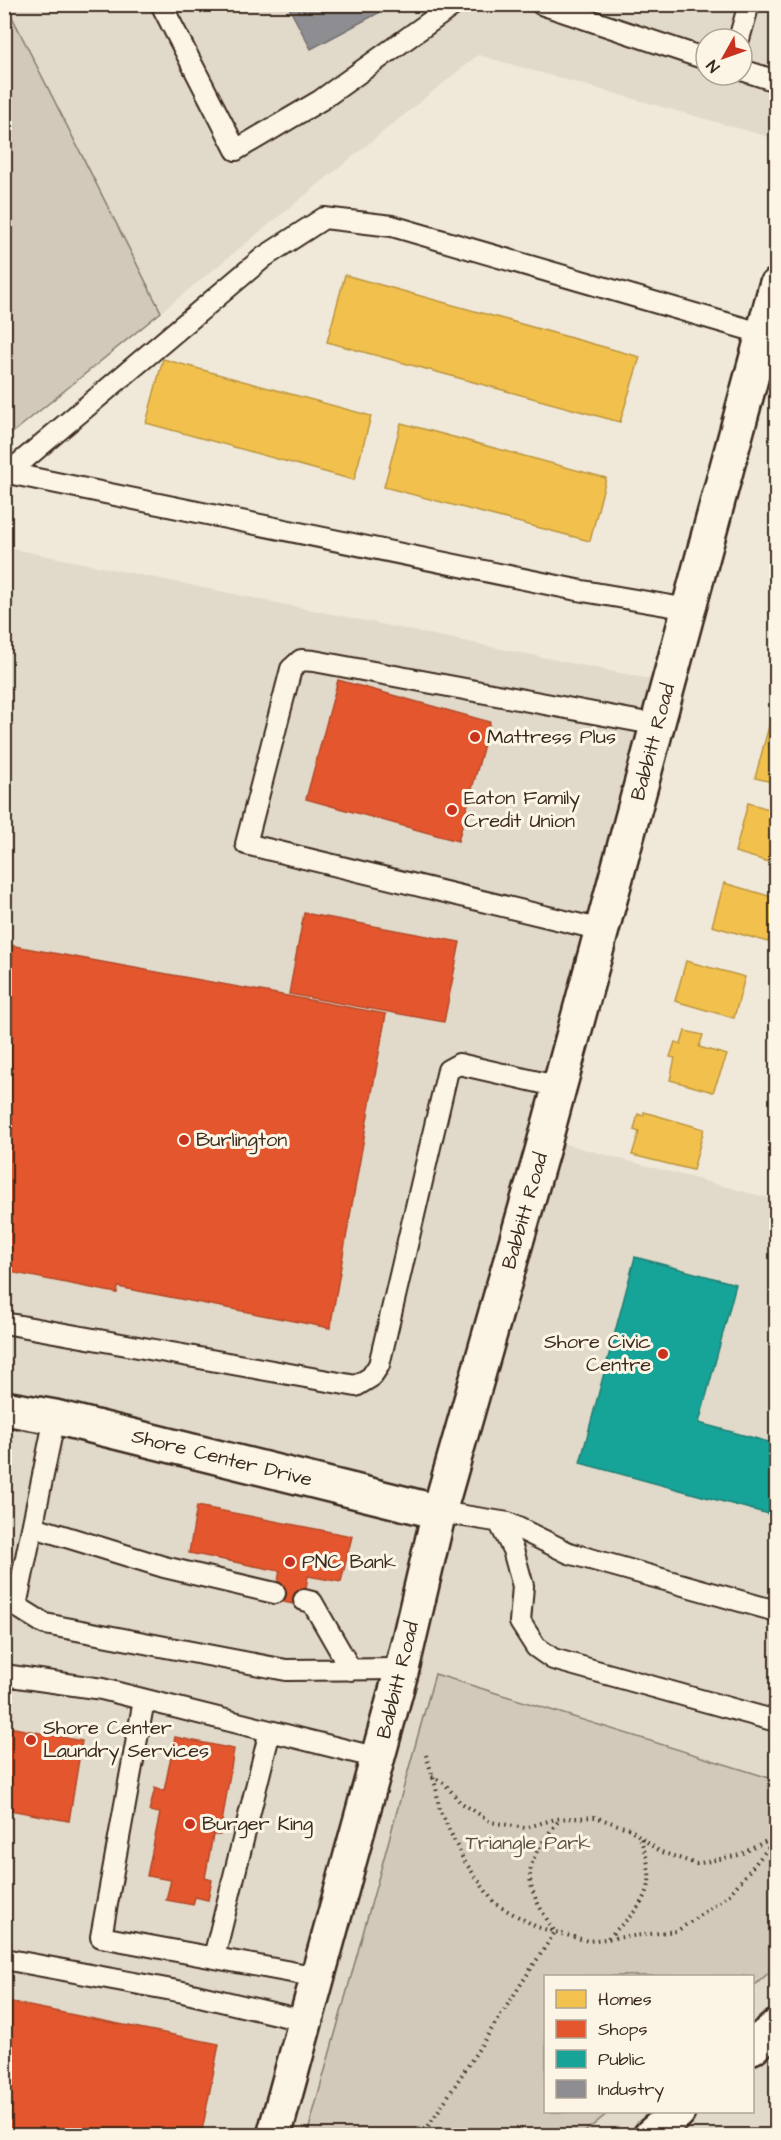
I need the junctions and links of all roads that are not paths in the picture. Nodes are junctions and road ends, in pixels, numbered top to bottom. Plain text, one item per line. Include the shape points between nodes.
1 (161, 4) edge
2 (455, 4) edge
3 (541, 4) edge
4 (749, 4) edge
5 (742, 27) edge
6 (694, 55) edge
7 (754, 74) edge
8 (777, 81) edge
9 (777, 286) edge
10 (764, 334) junction
11 (689, 609) junction
12 (657, 725) junction
13 (602, 930) junction
14 (560, 1087) junction
15 (4, 1323) edge
16 (4, 1408) edge
17 (55, 1417) junction
18 (439, 1512) junction
19 (499, 1522) junction
20 (34, 1527) junction
21 (275, 1593) dead end
22 (304, 1600) dead end
23 (777, 1611) edge
24 (402, 1669) junction
25 (351, 1670) junction
26 (4, 1675) edge
27 (144, 1700) junction
28 (777, 1721) edge
29 (270, 1731) junction
30 (378, 1758) junction
31 (214, 1957) junction
32 (4, 1959) edge
33 (318, 1977) junction
34 (306, 2021) junction
35 (777, 2027) edge
36 (754, 2046) edge
37 (677, 2113) edge
38 (274, 2136) edge
39 (650, 2136) edge

1 - 2 lane via 236,150 321,100
3 - 6 lane
4 - 5 lane
7 - 8 lane
9 - 10 main road, Babbitt Road
10 - 11 main road, Babbitt Road
10 - 11 lane via 392,226 324,218 264,257 8,473 577,590
11 - 12 main road, Babbitt Road
12 - 13 main road, Babbitt Road
12 - 13 lane via 314,661 302,660 291,669 246,844
13 - 14 main road, Babbitt Road
14 - 15 lane via 459,1064 448,1070 379,1365 371,1377 356,1386
14 - 18 main road, Babbitt Road
16 - 17 main road, Shore Center Drive
17 - 18 main road, Shore Center Drive
17 - 20 lane
18 - 19 lane
18 - 24 main road, Babbitt Road
19 - 23 lane via 538,1535 569,1553
19 - 28 lane via 513,1550 523,1586 520,1622 536,1647 553,1659
20 - 21 lane via 164,1567
20 - 25 lane via 16,1606 45,1624 275,1668
22 - 25 lane via 312,1602
24 - 25 lane
24 - 30 main road, Babbitt Road
26 - 27 lane via 102,1689
27 - 29 lane
27 - 31 lane via 101,1937
29 - 30 lane
29 - 31 lane
30 - 33 main road, Babbitt Road
31 - 33 lane
32 - 34 lane via 183,1992
33 - 34 main road, Babbitt Road
34 - 38 main road, Babbitt Road
35 - 36 main road
37 - 39 main road

